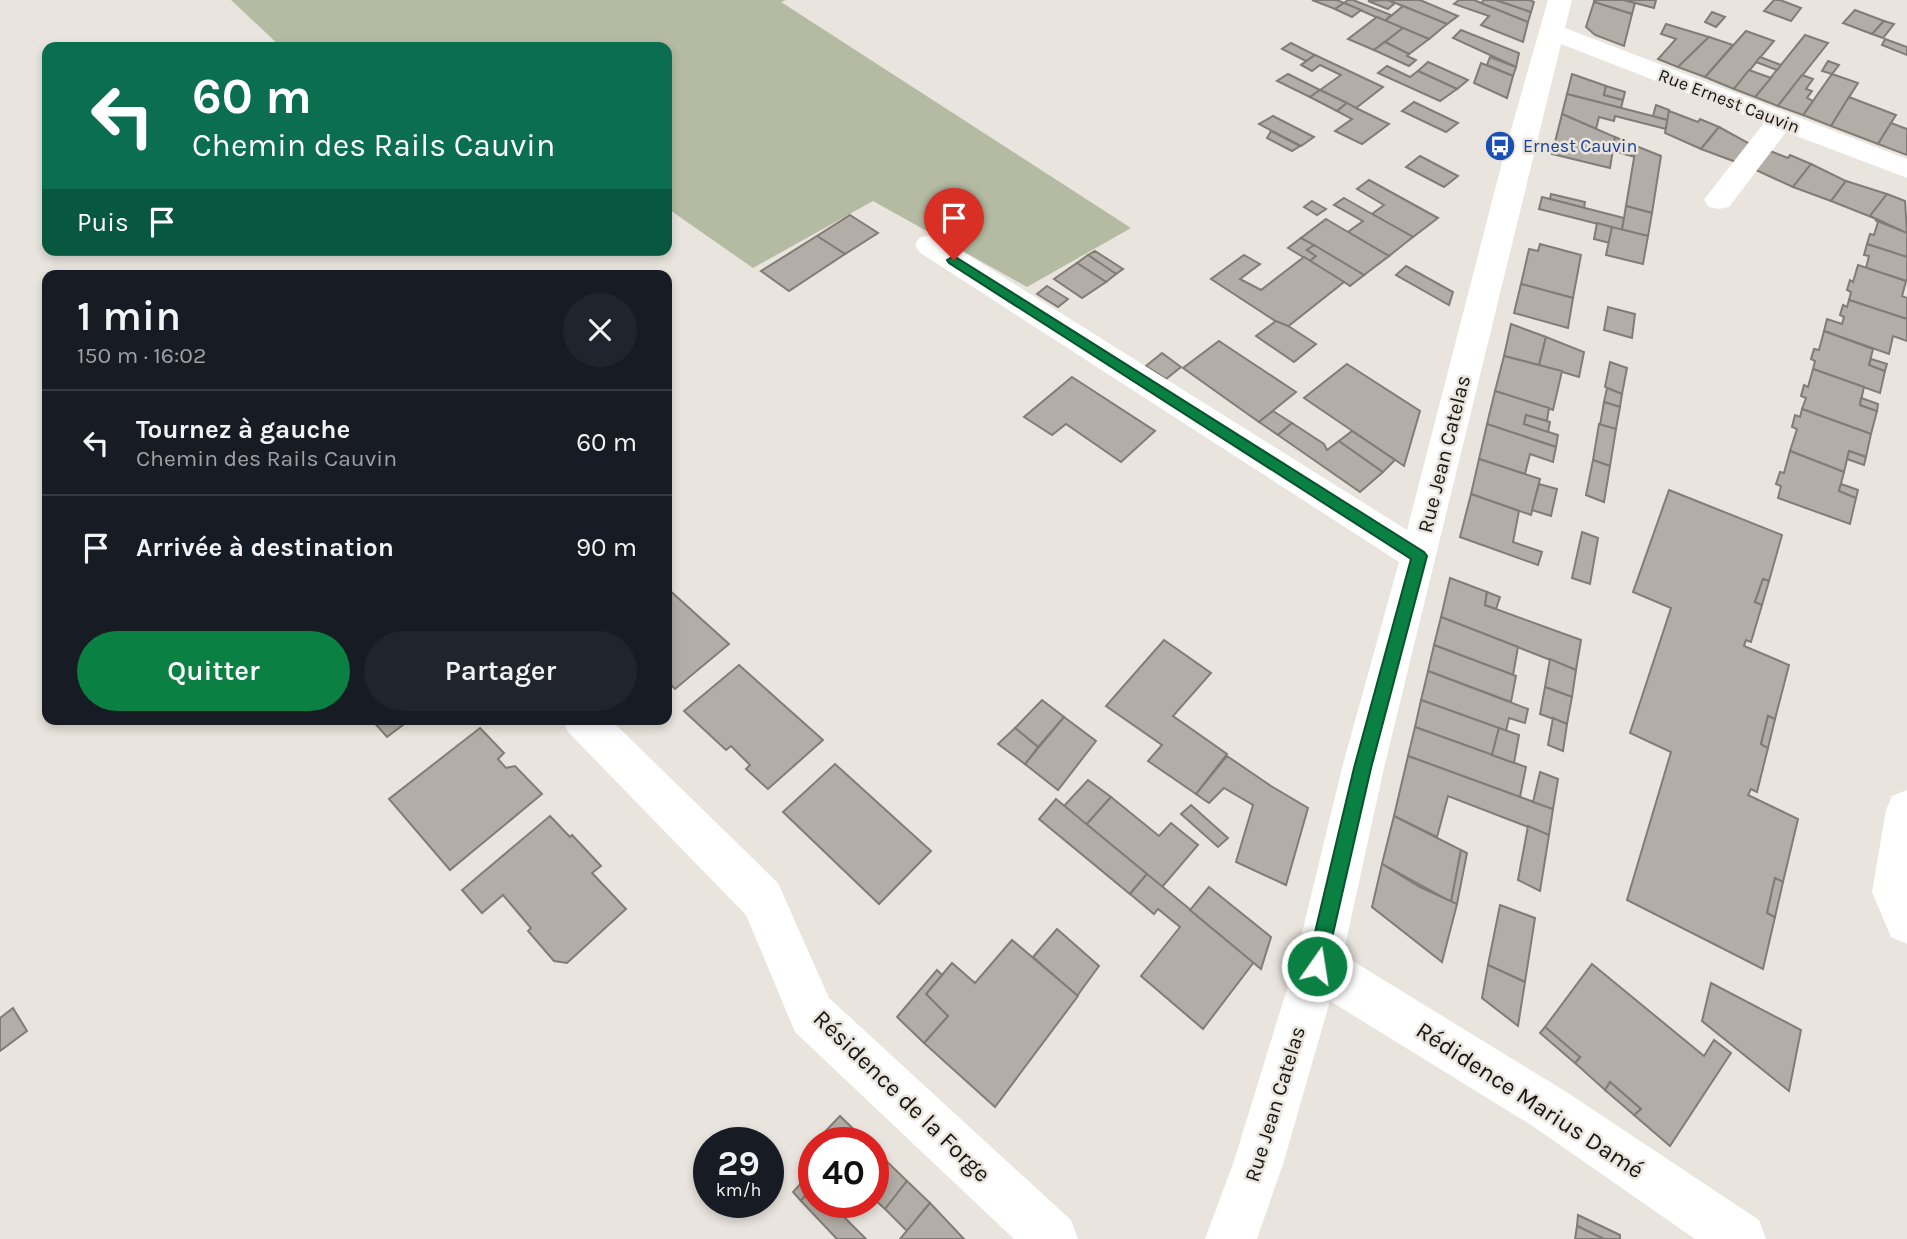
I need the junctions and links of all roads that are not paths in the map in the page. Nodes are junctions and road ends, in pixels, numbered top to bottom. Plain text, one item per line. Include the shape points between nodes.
1 (1556, 16) edge
2 (1780, 121) junction
3 (1907, 169) edge
4 (1719, 200) dead end
5 (930, 245) dead end
6 (1419, 556) junction
7 (588, 725) edge
8 (1907, 810) edge
9 (1907, 921) edge
10 (1317, 966) junction
11 (1052, 1239) edge
12 (1231, 1239) edge
13 (1740, 1239) edge

1 - 2 street, Rue Ernest Cauvin
1 - 6 street, Rue Jean Catelas
2 - 3 street, Rue Ernest Cauvin
2 - 4 street
5 - 6 street
6 - 10 street, Rue Jean Catelas
7 - 11 street, Résidence de la Forge via 762,899 813,1015
8 - 9 street via 1894,892
10 - 12 street, Rue Jean Catelas
10 - 13 street, Rédidence Marius Damé via 1551,1110

